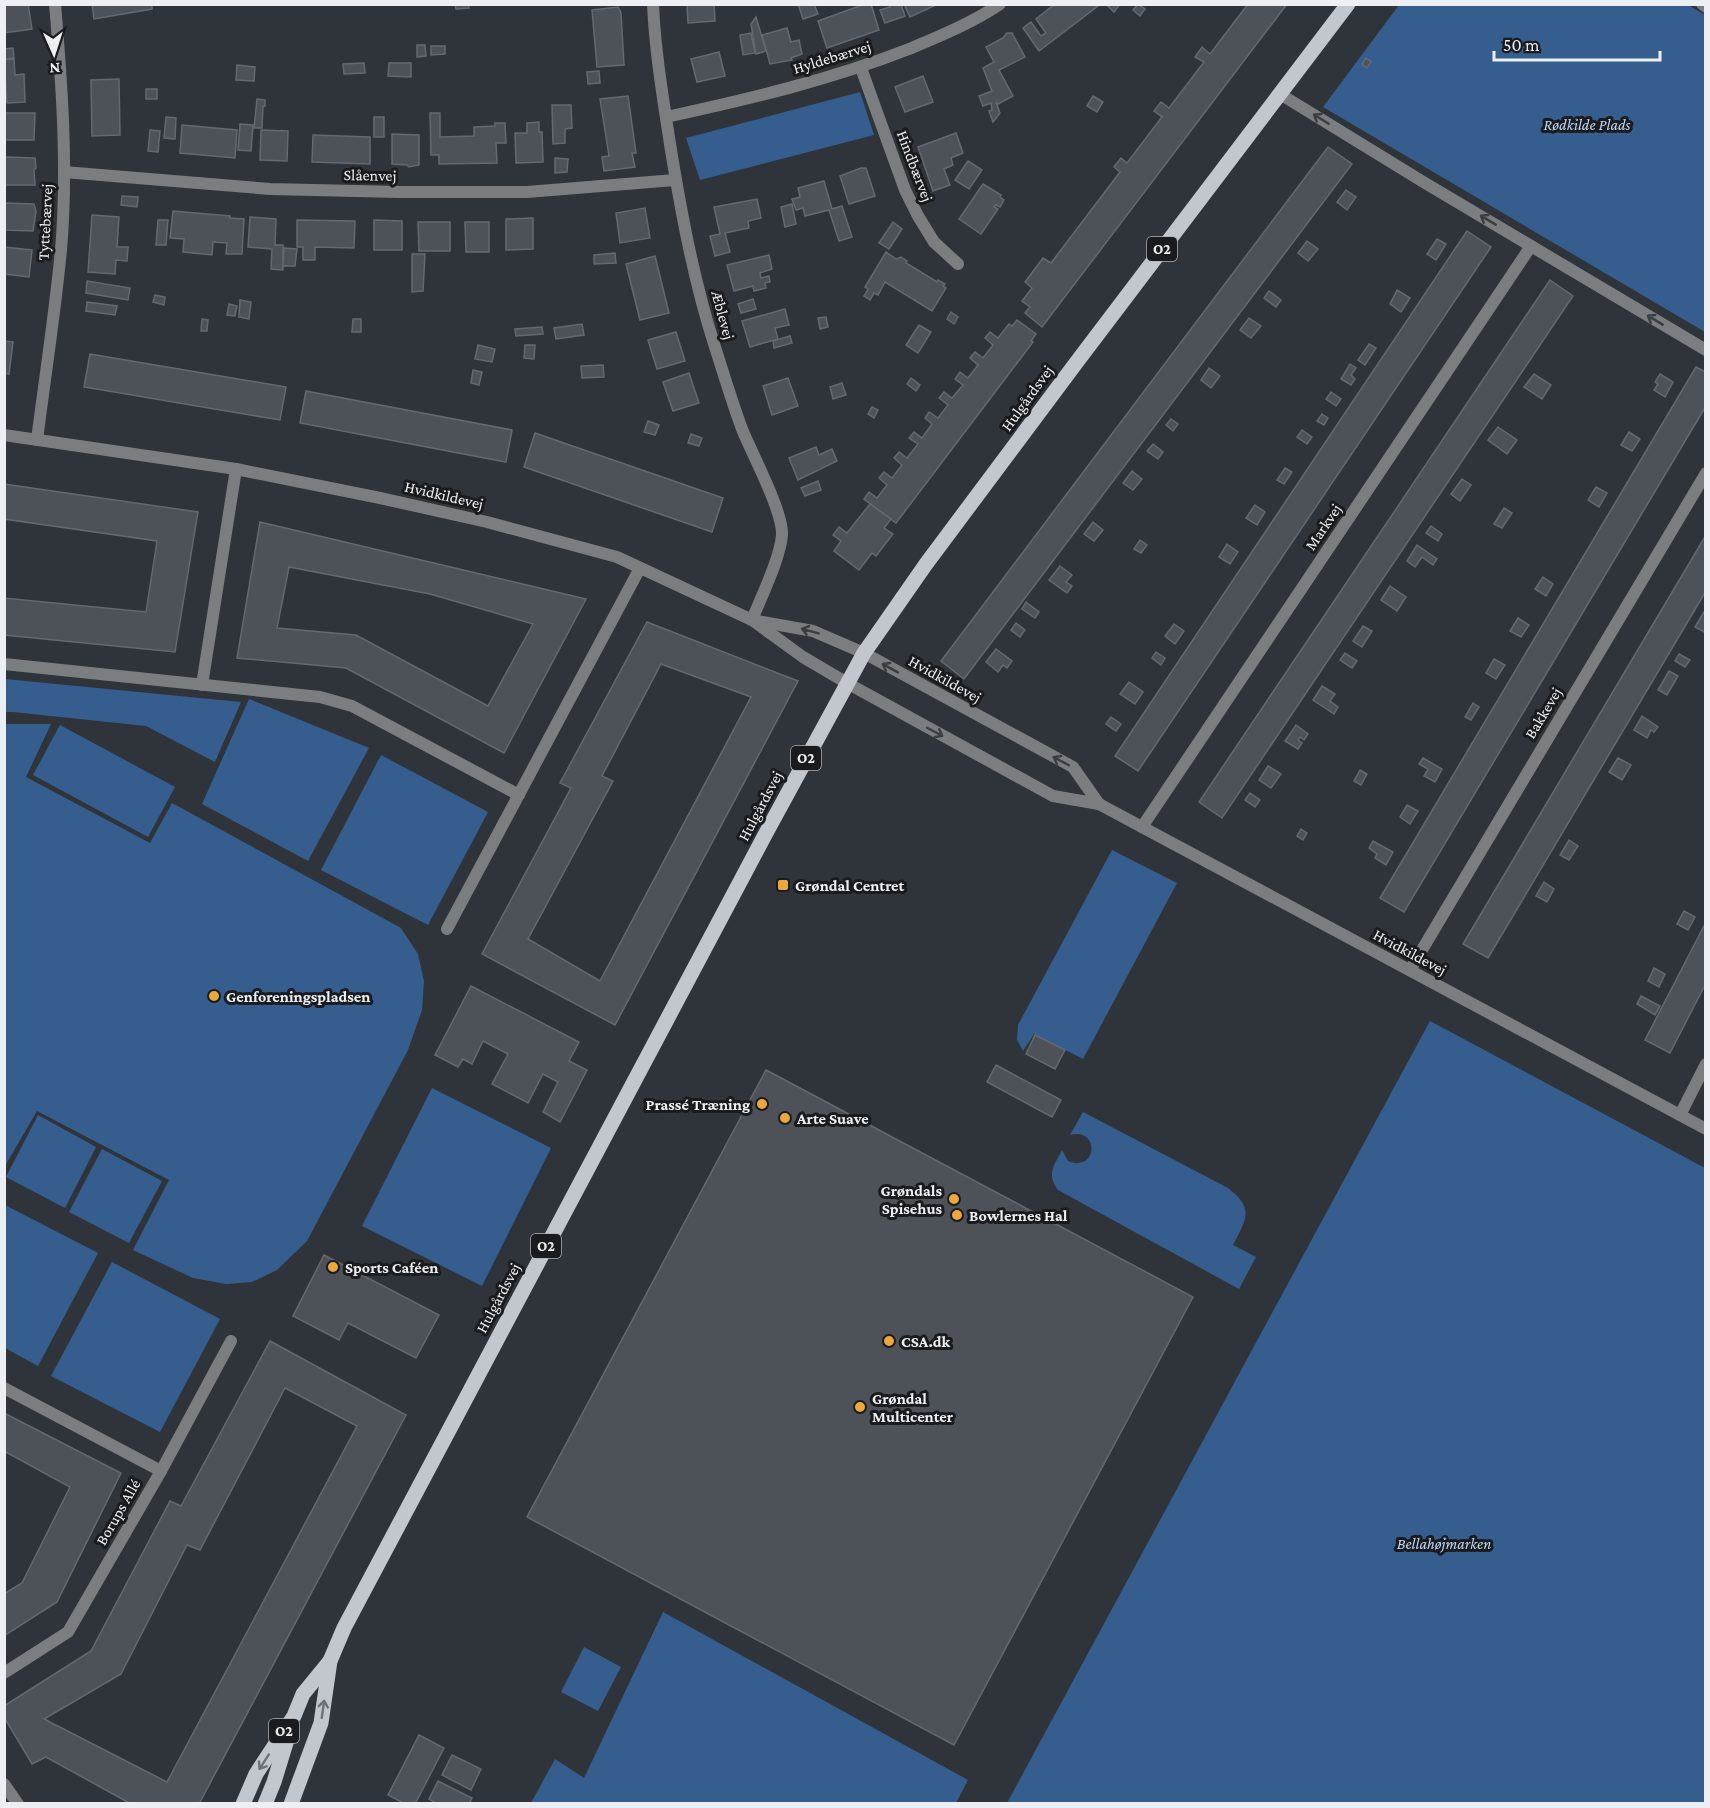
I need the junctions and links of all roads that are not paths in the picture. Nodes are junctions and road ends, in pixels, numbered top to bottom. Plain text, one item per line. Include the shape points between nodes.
1 (55, 4) edge
2 (653, 4) edge
3 (1000, 4) edge
4 (1348, 4) edge
5 (1702, 4) edge
6 (1706, 7) edge
7 (861, 68) junction
8 (1280, 94) junction
9 (666, 117) junction
10 (64, 172) junction
11 (675, 180) junction
12 (1531, 246) junction
13 (958, 264) dead end
14 (1706, 350) edge
15 (4, 435) edge
16 (37, 440) junction
17 (236, 469) junction
18 (1706, 473) edge
19 (640, 568) junction
20 (752, 620) junction
21 (864, 653) junction
22 (4, 664) edge
23 (847, 683) junction
24 (202, 685) junction
25 (519, 795) junction
26 (1099, 804) junction
27 (1142, 827) junction
28 (447, 929) dead end
29 (1410, 970) junction
30 (1706, 1064) edge
31 (1680, 1115) junction
32 (1706, 1129) edge
33 (231, 1341) dead end
34 (4, 1388) edge
35 (161, 1471) junction
36 (330, 1661) junction
37 (4, 1673) edge
38 (294, 1716) junction
39 (4, 1784) edge
40 (18, 1803) edge
41 (243, 1803) edge
42 (265, 1803) edge
43 (291, 1803) edge

1 - 10 street, Tyttebærvej
2 - 9 street, Æblevej
3 - 7 street, Hyldebærvej via 944,35
4 - 8 main road, Hulgårdsvej / O2
5 - 6 street
7 - 9 street, Hyldebærvej via 757,98
7 - 13 street, Hindbærvej via 918,216 934,242
12 -> 8 street
8 - 21 main road, Hulgårdsvej / O2 via 926,564
9 - 11 street, Æblevej
10 - 11 street, Slåenvej via 270,189 400,192 527,192
10 - 16 street, Tyttebærvej via 61,249
11 - 20 street, Æblevej via 714,344 782,534
14 -> 12 street
12 - 27 street, Markvej
15 - 16 street, Hvidkildevej
16 - 17 street, Hvidkildevej
17 - 19 street, Hvidkildevej via 488,522 617,557
17 - 24 street
18 - 29 street, Bakkevej
19 - 20 street, Hvidkildevej
19 - 25 street
21 -> 20 street, Hvidkildevej via 813,631
20 - 23 street, Hvidkildevej
21 - 23 main road, Hulgårdsvej / O2
26 -> 21 street, Hvidkildevej via 1073,767
22 - 24 street
23 -> 26 street, Hvidkildevej via 1053,796
23 - 36 main road, Hulgårdsvej / O2 via 395,1530
24 - 25 street via 320,697 352,706
25 - 28 street
26 - 27 street, Hvidkildevej
27 - 29 street, Hvidkildevej
29 - 31 street, Hvidkildevej
30 - 31 street
31 - 32 street, Hvidkildevej
33 - 35 street, Borups Allé
34 - 35 street
35 - 37 street, Borups Allé via 68,1632
36 - 38 main road, Hulgårdsvej / O2 via 303,1694
43 -> 36 main road, Hulgårdsvej / O2 via 321,1723
38 -> 41 main road, Hulgårdsvej / O2 via 256,1774
38 - 42 main road
39 - 40 street

